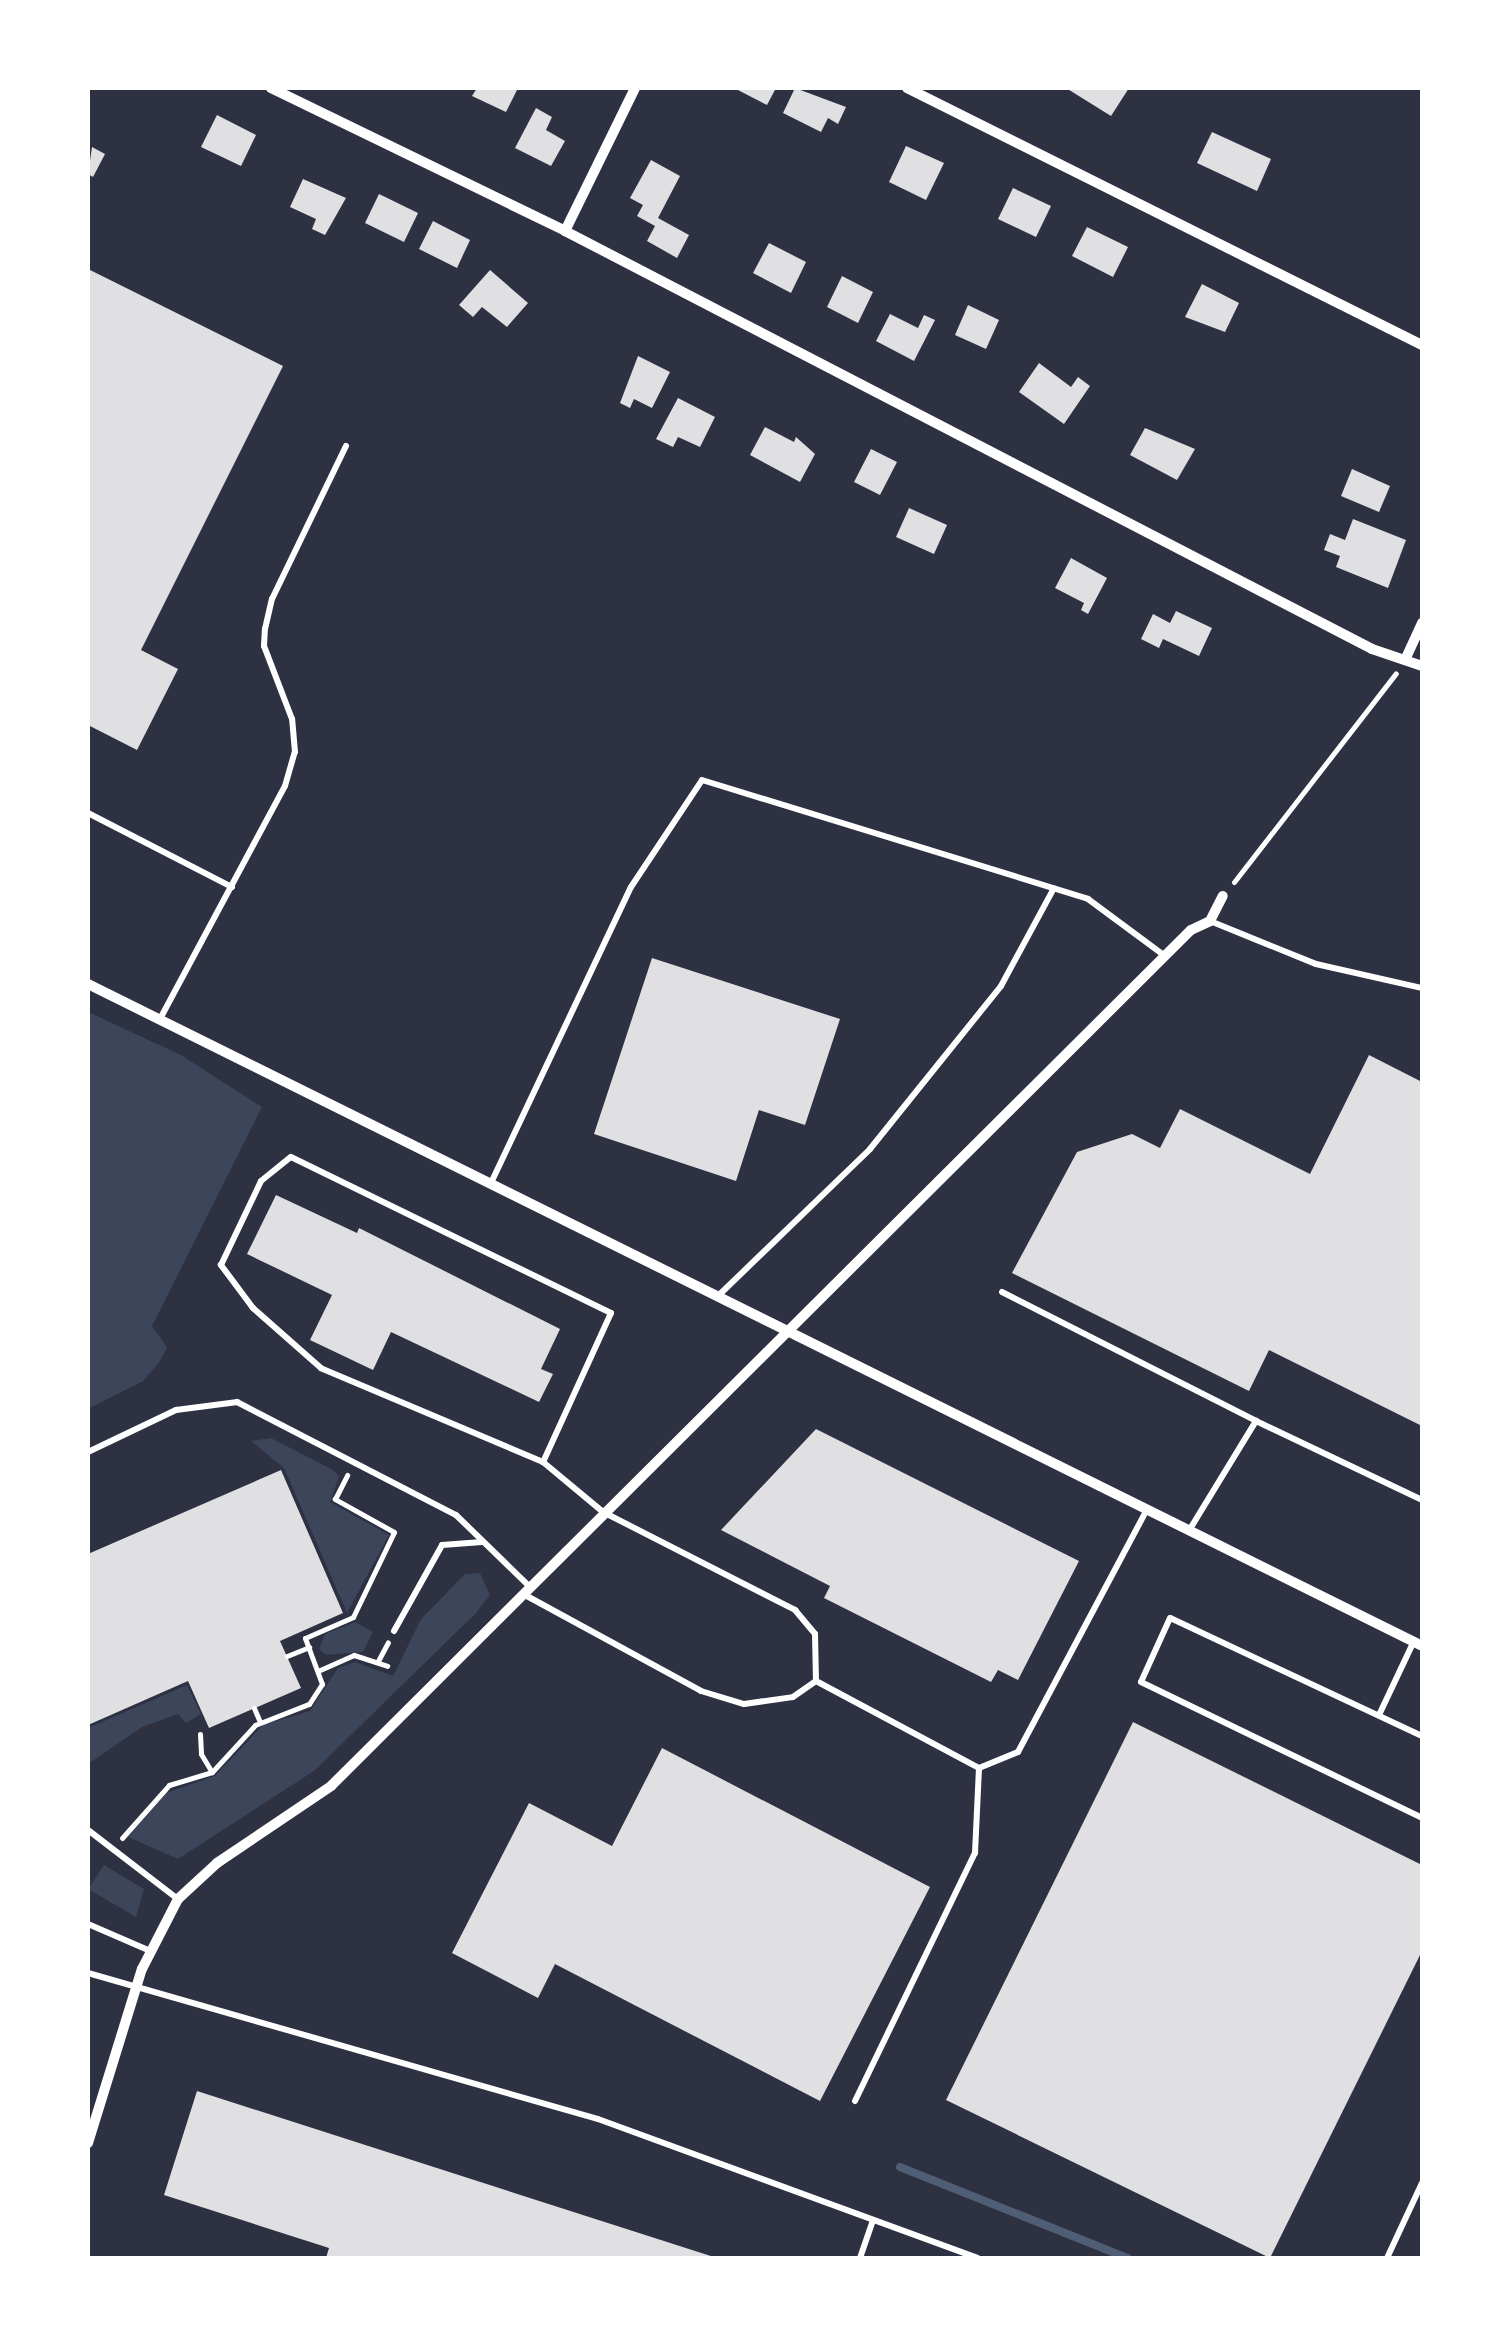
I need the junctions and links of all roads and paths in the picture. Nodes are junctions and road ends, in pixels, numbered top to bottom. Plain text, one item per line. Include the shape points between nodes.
1 (271, 88) edge
2 (635, 88) edge
3 (907, 88) edge
4 (564, 231) junction
5 (1422, 346) edge
6 (346, 446) dead end
7 (1422, 623) edge
8 (1405, 660) junction
9 (1422, 666) edge
10 (88, 813) edge
11 (232, 887) junction
12 (1054, 888) junction
13 (1223, 896) joint
14 (1210, 921) junction
15 (1165, 956) junction
16 (88, 984) edge
17 (1422, 988) edge
18 (160, 1019) junction
19 (491, 1182) junction
20 (1002, 1292) dead end
21 (719, 1294) junction
22 (788, 1329) junction
23 (1256, 1421) junction
24 (88, 1452) edge
25 (543, 1462) junction
26 (344, 1481) dead end
27 (1422, 1500) edge
28 (1148, 1508) junction
29 (604, 1512) junction
30 (1190, 1529) junction
31 (483, 1542) junction
32 (526, 1590) junction
33 (394, 1631) dead end
34 (1418, 1644) edge
35 (309, 1646) junction
36 (287, 1656) dead end
37 (386, 1666) dead end
38 (320, 1670) junction
39 (816, 1680) junction
40 (254, 1708) dead end
41 (1379, 1715) junction
42 (260, 1722) junction
43 (200, 1734) dead end
44 (1422, 1736) edge
45 (979, 1768) junction
46 (212, 1772) junction
47 (1422, 1818) edge
48 (88, 1830) edge
49 (117, 1850) junction
50 (178, 1900) junction
51 (88, 1924) edge
52 (150, 1951) junction
53 (88, 1973) edge
54 (135, 1990) junction
55 (855, 2101) dead end
56 (88, 2143) edge
57 (1422, 2183) edge
58 (873, 2220) junction
59 (860, 2258) edge
60 (977, 2258) edge
61 (1388, 2258) edge

1 - 4 street
2 - 4 street
3 - 5 street
4 - 8 street
6 - 11 lane via 272,600 264,646 292,719 295,752 285,786
7 - 8 street
8 - 9 street
8 - 13 path
10 - 11 lane
11 - 18 lane
12 - 15 lane via 1088,898
12 - 19 lane via 702,780 630,888
12 - 21 lane via 1002,986 870,1149
13 - 14 street
14 - 15 street
14 - 17 lane via 1316,964
15 - 22 street
16 - 18 street
18 - 19 street
19 - 21 street
20 - 23 lane
21 - 22 street
22 - 28 street
22 - 29 street
23 - 27 lane
23 - 30 lane
24 - 31 lane via 176,1410 237,1402 456,1515
25 - 25 lane via 611,1313 290,1156 261,1182 221,1265 253,1308 321,1368
25 - 29 lane
26 - 35 path via 334,1499 394,1532 353,1617 306,1638
28 - 30 street
28 - 45 lane via 1018,1752
29 - 32 street
29 - 39 lane via 794,1610 815,1634
30 - 34 street
31 - 32 lane
31 - 33 lane via 442,1545
32 - 39 lane via 700,1690 744,1704 793,1697
32 - 50 street via 331,1786 217,1863
34 - 41 lane
35 - 36 path
35 - 38 path
37 - 38 path via 354,1655
38 - 42 path via 322,1684 308,1704
39 - 45 lane
40 - 42 path
41 - 44 lane
41 - 47 lane via 1170,1618 1141,1682
42 - 46 path
43 - 46 path via 201,1754
45 - 55 lane via 975,1853
46 - 49 path via 170,1785 133,1819
48 - 49 lane
49 - 50 lane
50 - 52 street
51 - 52 lane
52 - 54 street
53 - 54 lane
54 - 56 street
54 - 58 lane via 598,2119
57 - 61 lane
58 - 59 lane
58 - 60 lane

